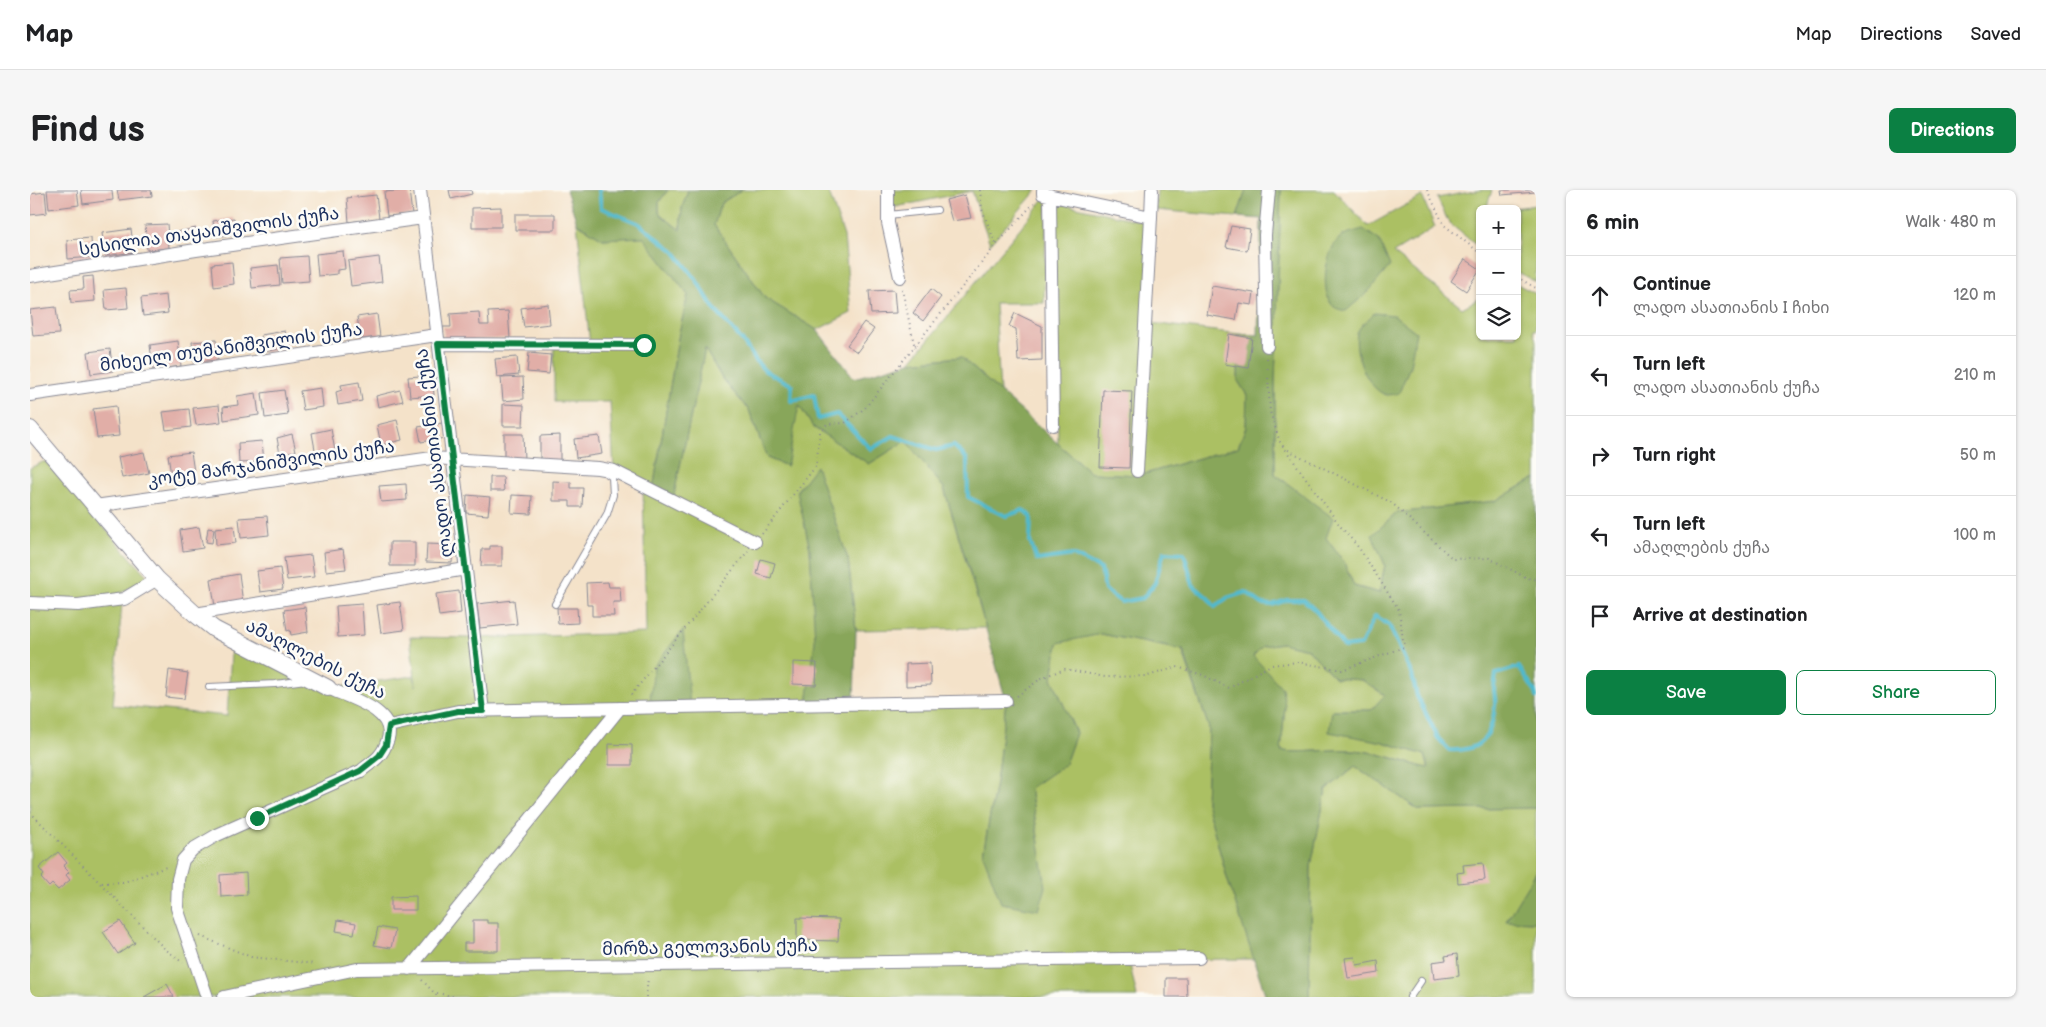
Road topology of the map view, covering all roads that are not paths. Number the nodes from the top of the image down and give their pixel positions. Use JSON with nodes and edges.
{"nodes":[{"id":1,"x":420,"y":190,"type":"edge"},
{"id":2,"x":888,"y":190,"type":"edge"},
{"id":3,"x":1152,"y":190,"type":"edge"},
{"id":4,"x":1268,"y":190,"type":"edge"},
{"id":5,"x":1045,"y":193,"type":"edge"},
{"id":6,"x":937,"y":210,"type":"dead end"},
{"id":7,"x":888,"y":215,"type":"junction"},
{"id":8,"x":1151,"y":217,"type":"junction"},
{"id":9,"x":423,"y":218,"type":"junction"},
{"id":10,"x":30,"y":276,"type":"edge"},
{"id":11,"x":900,"y":277,"type":"road end"},
{"id":12,"x":438,"y":339,"type":"junction"},
{"id":13,"x":644,"y":345,"type":"dead end"},
{"id":14,"x":1267,"y":346,"type":"road end"},
{"id":15,"x":30,"y":395,"type":"edge"},
{"id":16,"x":1052,"y":425,"type":"dead end"},
{"id":17,"x":30,"y":429,"type":"edge"},
{"id":18,"x":452,"y":460,"type":"junction"},
{"id":19,"x":598,"y":468,"type":"junction"},
{"id":20,"x":1137,"y":471,"type":"dead end"},
{"id":21,"x":95,"y":506,"type":"junction"},
{"id":22,"x":755,"y":542,"type":"road end"},
{"id":23,"x":466,"y":569,"type":"junction"},
{"id":24,"x":157,"y":579,"type":"junction"},
{"id":25,"x":30,"y":603,"type":"edge"},
{"id":26,"x":555,"y":604,"type":"dead end"},
{"id":27,"x":195,"y":614,"type":"junction"},
{"id":28,"x":310,"y":679,"type":"junction"},
{"id":29,"x":209,"y":687,"type":"dead end"},
{"id":30,"x":328,"y":688,"type":"joint"},
{"id":31,"x":1006,"y":701,"type":"road end"},
{"id":32,"x":620,"y":708,"type":"junction"},
{"id":33,"x":483,"y":711,"type":"junction"},
{"id":34,"x":389,"y":726,"type":"junction"},
{"id":35,"x":1199,"y":958,"type":"dead end"},
{"id":36,"x":409,"y":969,"type":"junction"},
{"id":37,"x":1421,"y":981,"type":"dead end"},
{"id":38,"x":207,"y":997,"type":"edge"},
{"id":39,"x":224,"y":997,"type":"edge"},
{"id":40,"x":1410,"y":997,"type":"edge"}],
"edges":[{"from":1,"to":9,"type":"street","name":"ლადო ასათიანის ქუჩა"},
{"from":2,"to":7,"type":"street"},
{"from":3,"to":8,"type":"street"},
{"from":4,"to":14,"type":"street"},
{"from":5,"to":8,"type":"street"},
{"from":5,"to":16,"type":"street"},
{"from":6,"to":7,"type":"lane"},
{"from":7,"to":11,"type":"street"},
{"from":8,"to":20,"type":"street"},
{"from":9,"to":10,"type":"street","name":"სესილია თაყაიშვილის ქუჩა"},
{"from":9,"to":12,"type":"street","name":"ლადო ასათიანის ქუჩა"},
{"from":12,"to":13,"type":"street","name":"მიხეილ თუმანიშვილის ქუჩა"},
{"from":12,"to":15,"type":"street","name":"მიხეილ თუმანიშვილის ქუჩა"},
{"from":12,"to":18,"type":"street","name":"ლადო ასათიანის ქუჩა"},
{"from":17,"to":21,"type":"street","name":"ამაღლების ქუჩა"},
{"from":18,"to":19,"type":"street","name":"კოტე მარჯანიშვილის ქუჩა"},
{"from":18,"to":21,"type":"street","name":"კოტე მარჯანიშვილის ქუჩა"},
{"from":18,"to":23,"type":"street","name":"ლადო ასათიანის ქუჩა"},
{"from":19,"to":22,"type":"street","name":"კოტე მარჯანიშვილის ქუჩა"},
{"from":19,"to":26,"type":"lane"},
{"from":21,"to":24,"type":"street","name":"ამაღლების ქუჩა"},
{"from":23,"to":27,"type":"street"},
{"from":23,"to":33,"type":"street","name":"ლადო ასათიანის ქუჩა"},
{"from":24,"to":25,"type":"street"},
{"from":24,"to":27,"type":"street","name":"ამაღლების ქუჩა"},
{"from":27,"to":28,"type":"street","name":"ამაღლების ქუჩა"},
{"from":28,"to":29,"type":"lane"},
{"from":28,"to":30,"type":"street","name":"ამაღლების ქუჩა"},
{"from":30,"to":34,"type":"street","name":"ამაღლების ქუჩა"},
{"from":31,"to":32,"type":"street"},
{"from":32,"to":33,"type":"street"},
{"from":32,"to":36,"type":"street"},
{"from":33,"to":34,"type":"street"},
{"from":34,"to":38,"type":"street","name":"ამაღლების ქუჩა"},
{"from":35,"to":36,"type":"street","name":"მირზა გელოვანის ქუჩა"},
{"from":36,"to":39,"type":"street","name":"მირზა გელოვანის ქუჩა"},
{"from":37,"to":40,"type":"lane"}]}
